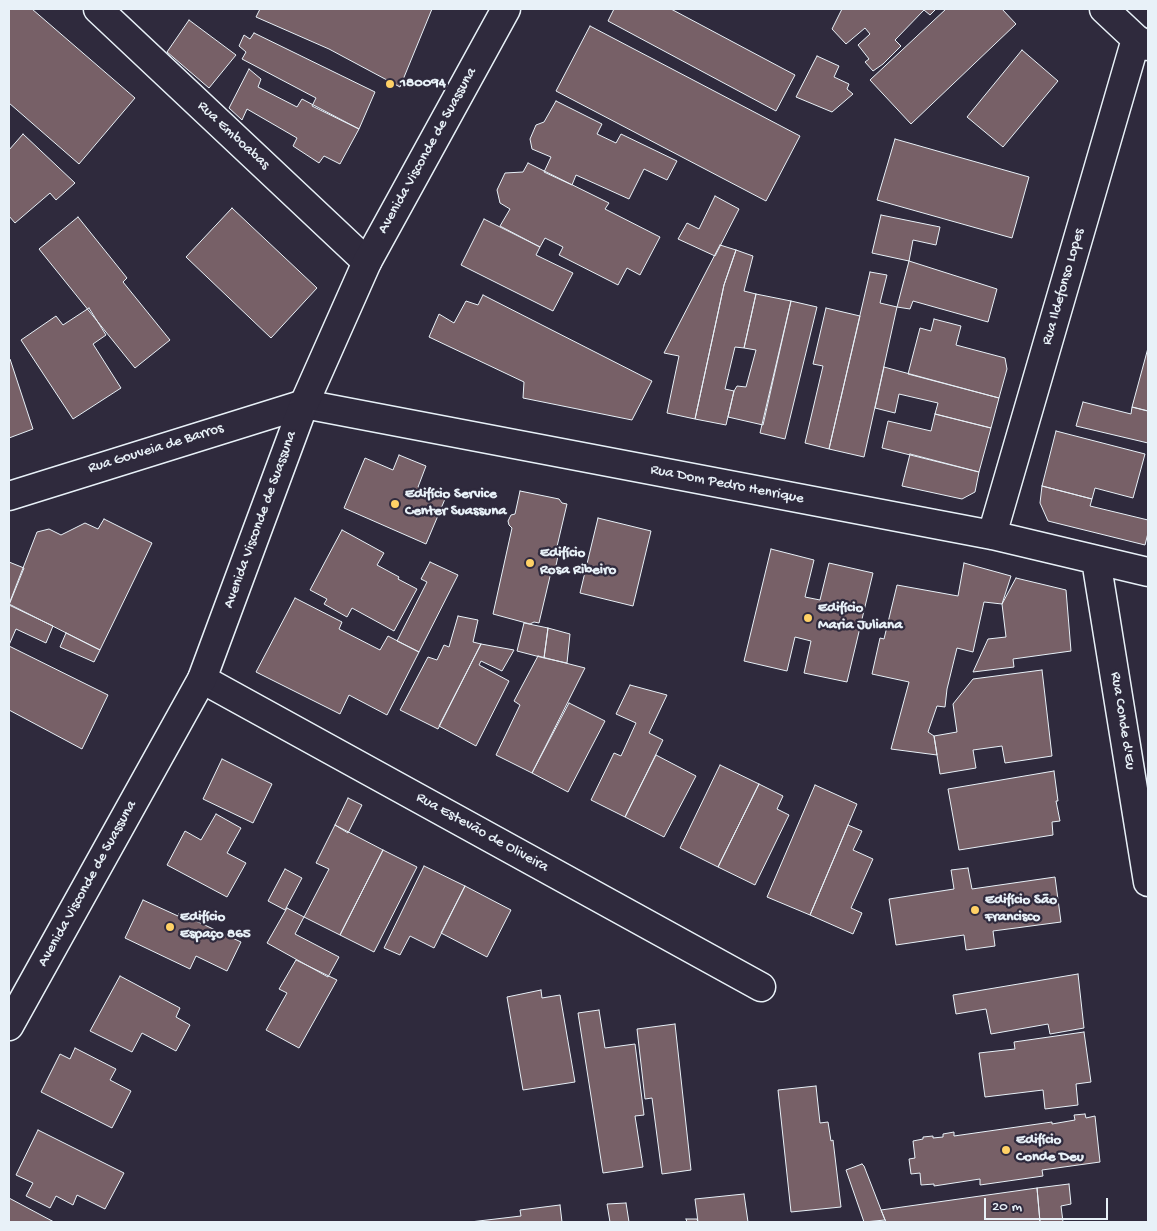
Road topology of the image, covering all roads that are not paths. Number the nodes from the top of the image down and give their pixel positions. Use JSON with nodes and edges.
{"nodes":[{"id":1,"x":98,"y":9,"type":"edge"},
{"id":2,"x":506,"y":9,"type":"edge"},
{"id":3,"x":1104,"y":9,"type":"edge"},
{"id":4,"x":1142,"y":42,"type":"edge"},
{"id":5,"x":367,"y":262,"type":"junction"},
{"id":6,"x":304,"y":404,"type":"junction"},
{"id":7,"x":9,"y":496,"type":"edge"},
{"id":8,"x":992,"y":535,"type":"junction"},
{"id":9,"x":1096,"y":560,"type":"junction"},
{"id":10,"x":1148,"y":572,"type":"edge"},
{"id":11,"x":202,"y":679,"type":"junction"},
{"id":12,"x":1148,"y":882,"type":"edge"},
{"id":13,"x":761,"y":987,"type":"dead end"},
{"id":14,"x":9,"y":1026,"type":"edge"}],
"edges":[{"from":1,"to":5,"type":"street","name":"Rua Emboabas"},
{"from":2,"to":5,"type":"street","name":"Avenida Visconde de Suassuna"},
{"from":3,"to":4,"type":"street"},
{"from":4,"to":8,"type":"street","name":"Rua Ildefonso Lopes"},
{"from":5,"to":6,"type":"street","name":"Avenida Visconde de Suassuna"},
{"from":6,"to":7,"type":"street","name":"Rua Gouveia de Barros"},
{"from":6,"to":8,"type":"street","name":"Rua Dom Pedro Henrique"},
{"from":6,"to":11,"type":"street","name":"Avenida Visconde de Suassuna"},
{"from":8,"to":9,"type":"street","name":"Rua Dom Pedro Henrique"},
{"from":9,"to":10,"type":"street","name":"Rua Dom Pedro Henrique"},
{"from":9,"to":12,"type":"street","name":"Rua Conde d'Eu"},
{"from":11,"to":13,"type":"street","name":"Rua Estevão de Oliveira"},
{"from":11,"to":14,"type":"street","name":"Avenida Visconde de Suassuna"}]}
